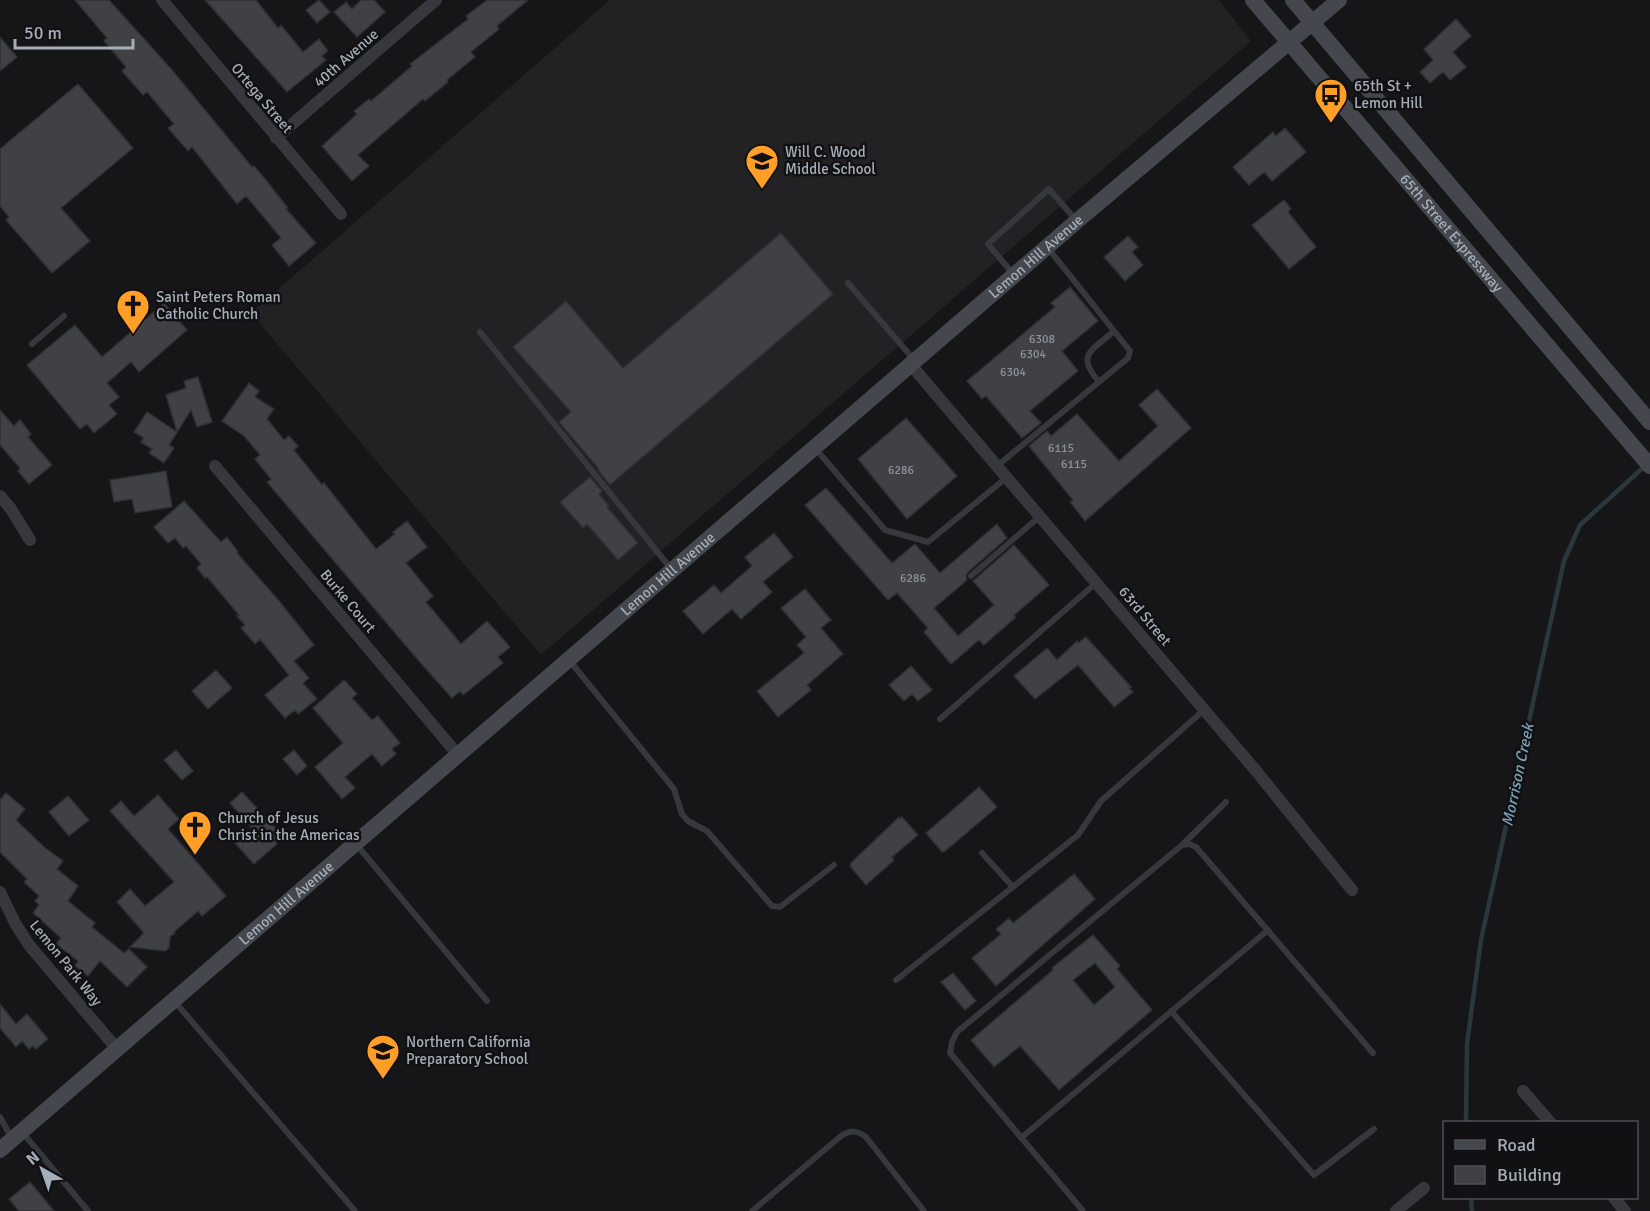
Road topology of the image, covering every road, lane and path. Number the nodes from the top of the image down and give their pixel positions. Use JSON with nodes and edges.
{"nodes":[{"id":1,"x":162,"y":0,"type":"edge"},
{"id":2,"x":1253,"y":0,"type":"edge"},
{"id":3,"x":1293,"y":0,"type":"edge"},
{"id":4,"x":1339,"y":0,"type":"edge"},
{"id":5,"x":432,"y":1,"type":"edge"},
{"id":6,"x":1312,"y":23,"type":"junction"},
{"id":7,"x":1288,"y":42,"type":"junction"},
{"id":8,"x":276,"y":138,"type":"junction"},
{"id":9,"x":340,"y":213,"type":"dead end"},
{"id":10,"x":1077,"y":221,"type":"junction"},
{"id":11,"x":1047,"y":247,"type":"junction"},
{"id":12,"x":1015,"y":275,"type":"junction"},
{"id":13,"x":848,"y":283,"type":"dead end"},
{"id":14,"x":64,"y":316,"type":"dead end"},
{"id":15,"x":1114,"y":332,"type":"junction"},
{"id":16,"x":480,"y":333,"type":"dead end"},
{"id":17,"x":32,"y":344,"type":"dead end"},
{"id":18,"x":913,"y":363,"type":"junction"},
{"id":19,"x":1099,"y":382,"type":"junction"},
{"id":20,"x":1649,"y":422,"type":"edge"},
{"id":21,"x":815,"y":448,"type":"junction"},
{"id":22,"x":215,"y":466,"type":"dead end"},
{"id":23,"x":997,"y":466,"type":"junction"},
{"id":24,"x":1650,"y":466,"type":"edge"},
{"id":25,"x":1007,"y":477,"type":"junction"},
{"id":26,"x":0,"y":496,"type":"edge"},
{"id":27,"x":1040,"y":516,"type":"junction"},
{"id":28,"x":30,"y":540,"type":"dead end"},
{"id":29,"x":672,"y":570,"type":"junction"},
{"id":30,"x":971,"y":576,"type":"dead end"},
{"id":31,"x":1096,"y":582,"type":"junction"},
{"id":32,"x":569,"y":660,"type":"junction"},
{"id":33,"x":1204,"y":710,"type":"junction"},
{"id":34,"x":940,"y":719,"type":"dead end"},
{"id":35,"x":458,"y":755,"type":"junction"},
{"id":36,"x":1226,"y":802,"type":"dead end"},
{"id":37,"x":355,"y":843,"type":"junction"},
{"id":38,"x":1182,"y":845,"type":"junction"},
{"id":39,"x":982,"y":853,"type":"dead end"},
{"id":40,"x":834,"y":865,"type":"dead end"},
{"id":41,"x":1013,"y":887,"type":"junction"},
{"id":42,"x":1352,"y":890,"type":"dead end"},
{"id":43,"x":1,"y":896,"type":"edge"},
{"id":44,"x":1268,"y":930,"type":"junction"},
{"id":45,"x":896,"y":980,"type":"dead end"},
{"id":46,"x":174,"y":1001,"type":"junction"},
{"id":47,"x":487,"y":1001,"type":"dead end"},
{"id":48,"x":1171,"y":1011,"type":"junction"},
{"id":49,"x":117,"y":1049,"type":"junction"},
{"id":50,"x":1373,"y":1053,"type":"dead end"},
{"id":51,"x":1523,"y":1091,"type":"dead end"},
{"id":52,"x":0,"y":1117,"type":"edge"},
{"id":53,"x":1549,"y":1121,"type":"edge"},
{"id":54,"x":1374,"y":1129,"type":"dead end"},
{"id":55,"x":1021,"y":1137,"type":"junction"},
{"id":56,"x":11,"y":1140,"type":"edge"},
{"id":57,"x":1424,"y":1188,"type":"dead end"},
{"id":58,"x":1616,"y":1199,"type":"edge"},
{"id":59,"x":88,"y":1211,"type":"edge"},
{"id":60,"x":355,"y":1211,"type":"edge"},
{"id":61,"x":752,"y":1211,"type":"edge"},
{"id":62,"x":924,"y":1211,"type":"edge"},
{"id":63,"x":1083,"y":1211,"type":"edge"},
{"id":64,"x":1396,"y":1211,"type":"edge"},
{"id":65,"x":1625,"y":1211,"type":"edge"}],
"edges":[{"from":1,"to":8,"type":"street","name":"Ortega Street"},
{"from":2,"to":7,"type":"street","name":"65th Street Expressway"},
{"from":3,"to":6,"type":"street","name":"65th Street Expressway"},
{"from":4,"to":6,"type":"street","name":"Lemon Hill Avenue"},
{"from":5,"to":8,"type":"street","name":"40th Avenue"},
{"from":6,"to":7,"type":"street","name":"Lemon Hill Avenue"},
{"from":6,"to":20,"type":"street","name":"65th Street Expressway"},
{"from":7,"to":10,"type":"street","name":"Lemon Hill Avenue"},
{"from":7,"to":24,"type":"street","name":"65th Street Expressway"},
{"from":8,"to":9,"type":"street","name":"Ortega Street"},
{"from":10,"to":11,"type":"street","name":"Lemon Hill Avenue"},
{"from":10,"to":12,"type":"lane"},
{"from":11,"to":12,"type":"street","name":"Lemon Hill Avenue"},
{"from":11,"to":15,"type":"lane"},
{"from":12,"to":18,"type":"street","name":"Lemon Hill Avenue"},
{"from":13,"to":18,"type":"lane"},
{"from":14,"to":17,"type":"lane"},
{"from":15,"to":19,"type":"lane"},
{"from":15,"to":19,"type":"lane"},
{"from":16,"to":29,"type":"lane"},
{"from":18,"to":21,"type":"street","name":"Lemon Hill Avenue"},
{"from":18,"to":23,"type":"street","name":"63rd Street"},
{"from":19,"to":23,"type":"lane"},
{"from":21,"to":25,"type":"lane"},
{"from":21,"to":29,"type":"street","name":"Lemon Hill Avenue"},
{"from":22,"to":35,"type":"street","name":"Burke Court"},
{"from":23,"to":25,"type":"street","name":"63rd Street"},
{"from":25,"to":27,"type":"street","name":"63rd Street"},
{"from":26,"to":28,"type":"street"},
{"from":27,"to":30,"type":"lane"},
{"from":27,"to":31,"type":"street","name":"63rd Street"},
{"from":29,"to":32,"type":"street","name":"Lemon Hill Avenue"},
{"from":31,"to":33,"type":"street","name":"63rd Street"},
{"from":31,"to":34,"type":"lane"},
{"from":32,"to":35,"type":"street","name":"Lemon Hill Avenue"},
{"from":32,"to":40,"type":"lane"},
{"from":33,"to":41,"type":"lane"},
{"from":33,"to":42,"type":"street","name":"63rd Street"},
{"from":35,"to":37,"type":"street","name":"Lemon Hill Avenue"},
{"from":36,"to":38,"type":"lane"},
{"from":37,"to":46,"type":"street","name":"Lemon Hill Avenue"},
{"from":37,"to":47,"type":"lane"},
{"from":38,"to":44,"type":"lane"},
{"from":38,"to":55,"type":"lane"},
{"from":39,"to":41,"type":"lane"},
{"from":41,"to":45,"type":"lane"},
{"from":43,"to":49,"type":"street","name":"Lemon Park Way"},
{"from":44,"to":48,"type":"lane"},
{"from":44,"to":50,"type":"lane"},
{"from":46,"to":49,"type":"street","name":"Lemon Hill Avenue"},
{"from":46,"to":60,"type":"lane"},
{"from":48,"to":54,"type":"lane"},
{"from":48,"to":55,"type":"lane"},
{"from":49,"to":56,"type":"street","name":"Lemon Hill Avenue"},
{"from":51,"to":53,"type":"street"},
{"from":52,"to":56,"type":"lane"},
{"from":55,"to":63,"type":"lane"},
{"from":56,"to":59,"type":"lane"},
{"from":57,"to":64,"type":"street"},
{"from":58,"to":65,"type":"street"},
{"from":61,"to":62,"type":"lane"}]}
